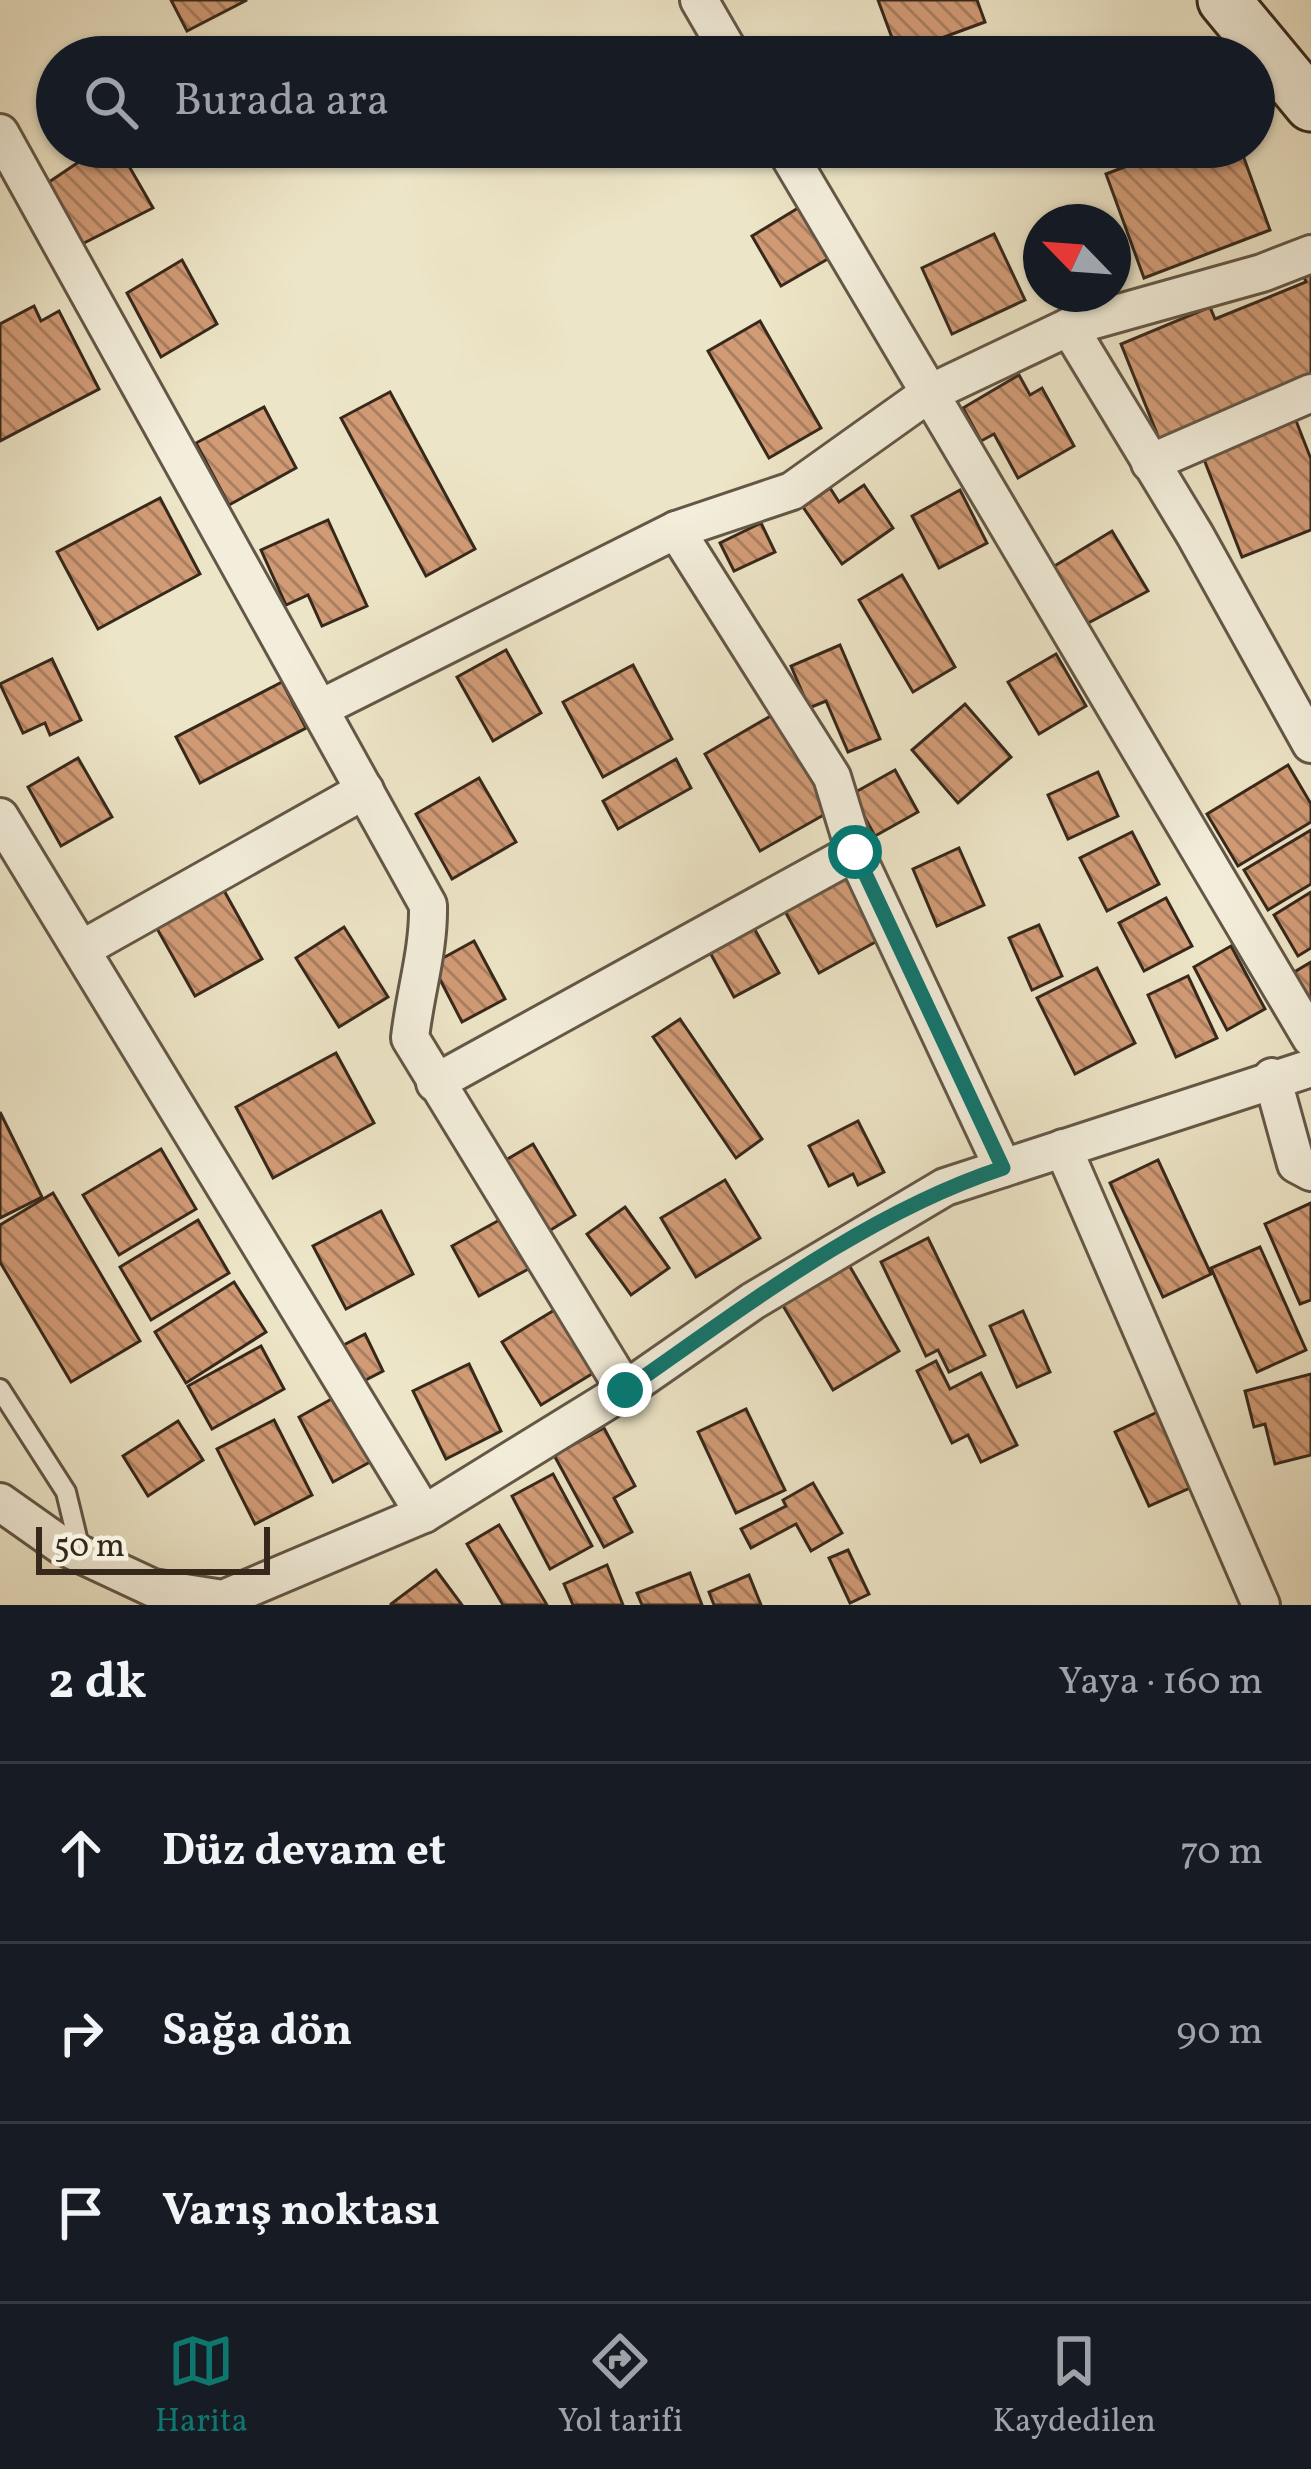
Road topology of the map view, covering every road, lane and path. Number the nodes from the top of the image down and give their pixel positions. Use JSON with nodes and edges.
{"nodes":[{"id":1,"x":699,"y":0,"type":"edge"},
{"id":2,"x":1224,"y":0,"type":"edge"},
{"id":3,"x":720,"y":36,"type":"edge"},
{"id":4,"x":1254,"y":36,"type":"edge"},
{"id":5,"x":1275,"y":62,"type":"edge"},
{"id":6,"x":1311,"y":105,"type":"edge"},
{"id":7,"x":0,"y":133,"type":"edge"},
{"id":8,"x":796,"y":168,"type":"edge"},
{"id":9,"x":1311,"y":254,"type":"edge"},
{"id":10,"x":1069,"y":327,"type":"junction"},
{"id":11,"x":1311,"y":393,"type":"edge"},
{"id":12,"x":928,"y":394,"type":"junction"},
{"id":13,"x":1150,"y":463,"type":"junction"},
{"id":14,"x":676,"y":530,"type":"junction"},
{"id":15,"x":1297,"y":686,"type":"edge"},
{"id":16,"x":321,"y":708,"type":"junction"},
{"id":17,"x":1311,"y":744,"type":"edge"},
{"id":18,"x":365,"y":790,"type":"junction"},
{"id":19,"x":0,"y":817,"type":"edge"},
{"id":20,"x":855,"y":852,"type":"junction"},
{"id":21,"x":82,"y":949,"type":"junction"},
{"id":22,"x":1311,"y":1038,"type":"edge"},
{"id":23,"x":1311,"y":1068,"type":"edge"},
{"id":24,"x":1272,"y":1077,"type":"junction"},
{"id":25,"x":435,"y":1083,"type":"junction"},
{"id":26,"x":1064,"y":1148,"type":"junction"},
{"id":27,"x":1003,"y":1168,"type":"junction"},
{"id":28,"x":1311,"y":1172,"type":"edge"},
{"id":29,"x":0,"y":1389,"type":"edge"},
{"id":30,"x":625,"y":1390,"type":"junction"},
{"id":31,"x":0,"y":1502,"type":"edge"},
{"id":32,"x":424,"y":1514,"type":"junction"},
{"id":33,"x":81,"y":1554,"type":"junction"},
{"id":34,"x":222,"y":1602,"type":"edge"},
{"id":35,"x":1262,"y":1605,"type":"edge"}],
"edges":[{"from":1,"to":3,"type":"street"},
{"from":2,"to":4,"type":"street"},
{"from":5,"to":6,"type":"street"},
{"from":7,"to":16,"type":"street"},
{"from":8,"to":12,"type":"street"},
{"from":9,"to":10,"type":"street"},
{"from":10,"to":12,"type":"street"},
{"from":10,"to":13,"type":"street"},
{"from":11,"to":13,"type":"street"},
{"from":12,"to":14,"type":"street"},
{"from":12,"to":22,"type":"street"},
{"from":13,"to":15,"type":"street"},
{"from":14,"to":16,"type":"street"},
{"from":14,"to":20,"type":"street"},
{"from":15,"to":17,"type":"street"},
{"from":16,"to":18,"type":"street"},
{"from":18,"to":21,"type":"street"},
{"from":18,"to":25,"type":"street"},
{"from":19,"to":21,"type":"street"},
{"from":20,"to":25,"type":"street"},
{"from":20,"to":27,"type":"street"},
{"from":21,"to":32,"type":"street"},
{"from":23,"to":24,"type":"street"},
{"from":24,"to":26,"type":"street"},
{"from":24,"to":28,"type":"street"},
{"from":25,"to":30,"type":"street"},
{"from":26,"to":27,"type":"street"},
{"from":26,"to":35,"type":"street"},
{"from":27,"to":30,"type":"street"},
{"from":29,"to":33,"type":"lane"},
{"from":30,"to":32,"type":"street"},
{"from":31,"to":33,"type":"street"},
{"from":32,"to":34,"type":"street"},
{"from":33,"to":34,"type":"street"}]}
